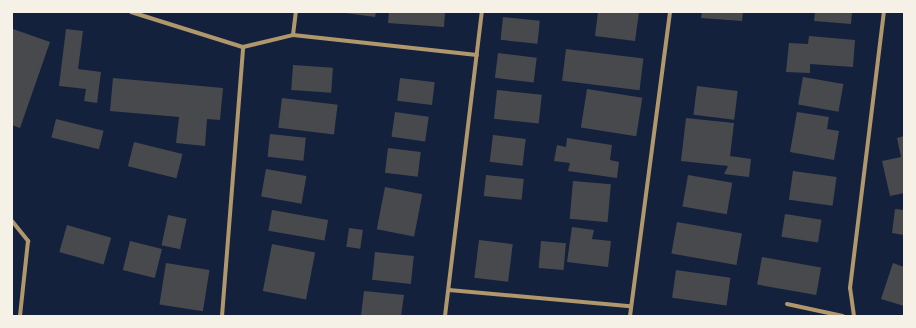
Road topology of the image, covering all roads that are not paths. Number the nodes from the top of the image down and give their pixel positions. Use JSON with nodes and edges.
{"nodes":[{"id":1,"x":131,"y":12,"type":"edge"},
{"id":2,"x":296,"y":12,"type":"edge"},
{"id":3,"x":482,"y":12,"type":"edge"},
{"id":4,"x":670,"y":12,"type":"edge"},
{"id":5,"x":884,"y":13,"type":"dead end"},
{"id":6,"x":293,"y":35,"type":"junction"},
{"id":7,"x":243,"y":47,"type":"junction"},
{"id":8,"x":477,"y":55,"type":"junction"},
{"id":9,"x":12,"y":221,"type":"edge"},
{"id":10,"x":449,"y":290,"type":"junction"},
{"id":11,"x":787,"y":304,"type":"dead end"},
{"id":12,"x":630,"y":306,"type":"junction"},
{"id":13,"x":20,"y":316,"type":"edge"},
{"id":14,"x":222,"y":316,"type":"edge"},
{"id":15,"x":446,"y":316,"type":"edge"},
{"id":16,"x":630,"y":316,"type":"edge"},
{"id":17,"x":843,"y":316,"type":"edge"},
{"id":18,"x":854,"y":316,"type":"edge"}],
"edges":[{"from":1,"to":7,"type":"street"},
{"from":2,"to":6,"type":"street"},
{"from":3,"to":8,"type":"street"},
{"from":4,"to":12,"type":"street"},
{"from":5,"to":18,"type":"street"},
{"from":6,"to":7,"type":"street"},
{"from":6,"to":8,"type":"street"},
{"from":7,"to":14,"type":"street"},
{"from":8,"to":10,"type":"street"},
{"from":9,"to":13,"type":"street"},
{"from":10,"to":12,"type":"street"},
{"from":10,"to":15,"type":"street"},
{"from":11,"to":17,"type":"street"},
{"from":12,"to":16,"type":"street"}]}
